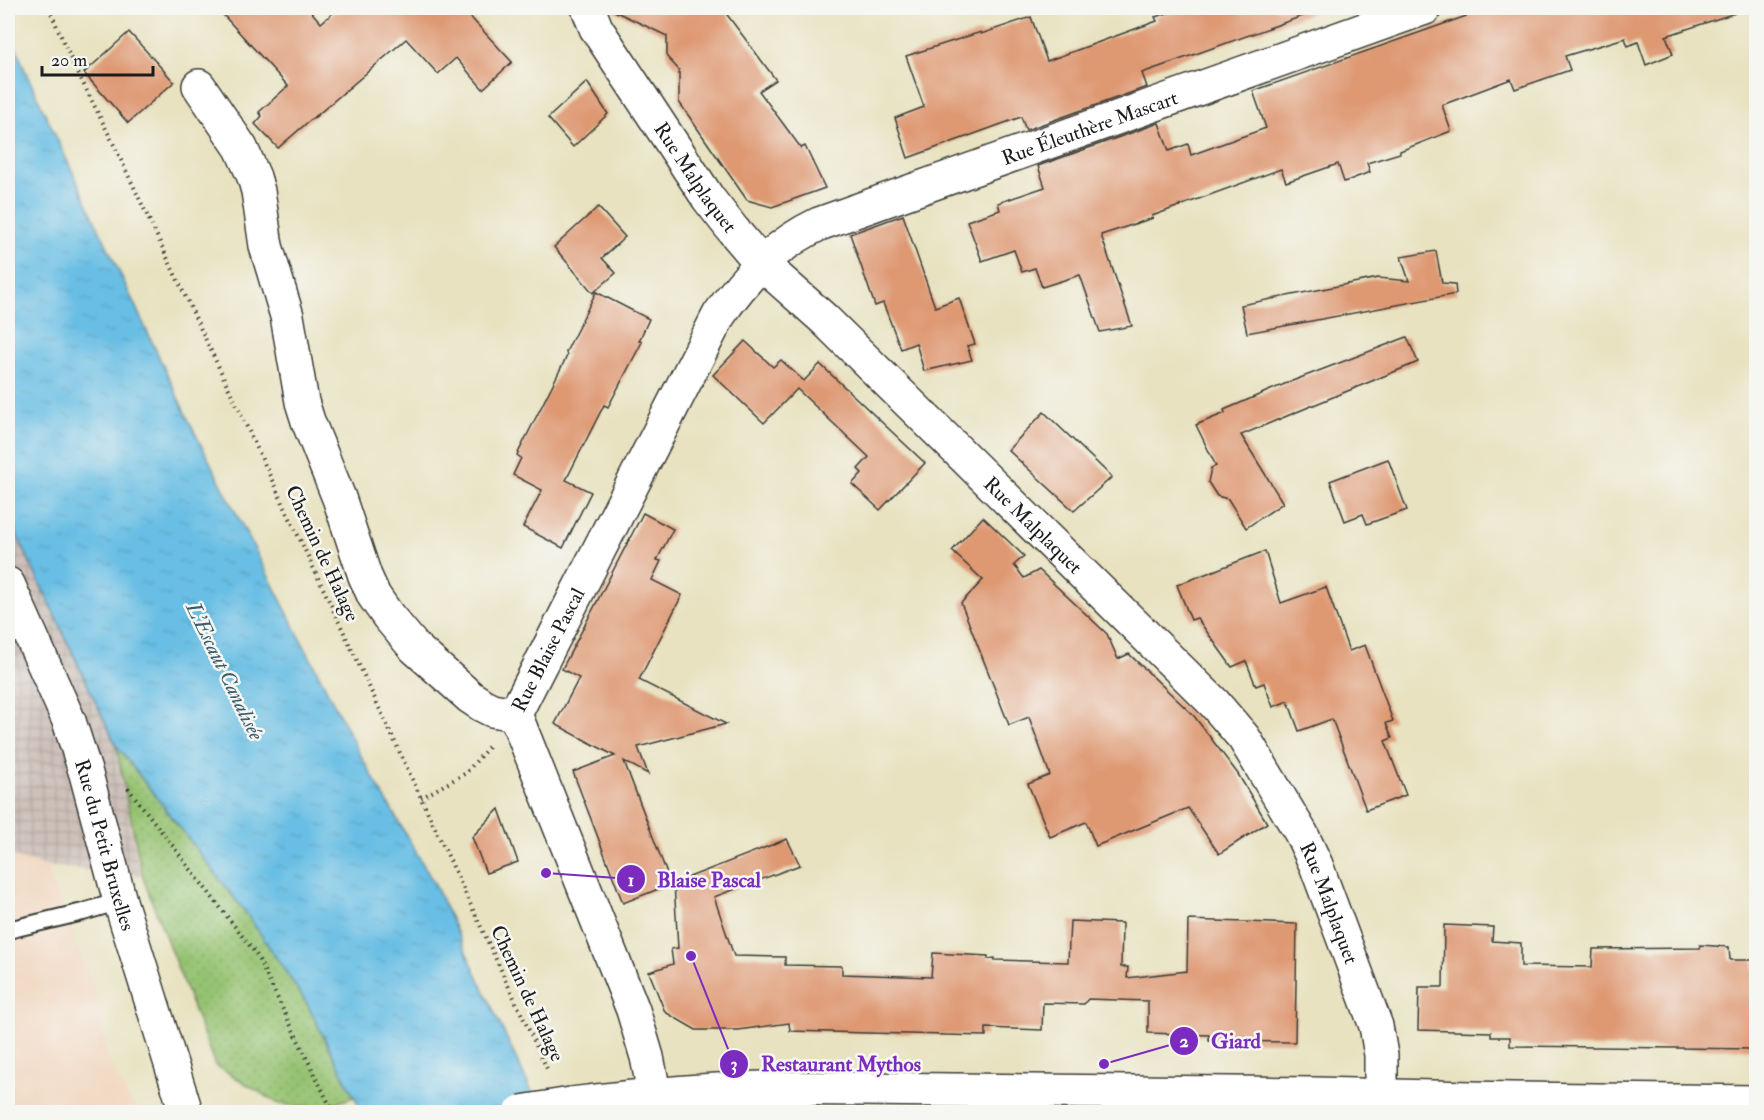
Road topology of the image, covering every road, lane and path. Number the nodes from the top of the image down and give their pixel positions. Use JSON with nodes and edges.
{"nodes":[{"id":1,"x":49,"y":8,"type":"edge"},
{"id":2,"x":588,"y":8,"type":"edge"},
{"id":3,"x":1425,"y":8,"type":"edge"},
{"id":4,"x":199,"y":86,"type":"dead end"},
{"id":5,"x":761,"y":263,"type":"junction"},
{"id":6,"x":8,"y":584,"type":"edge"},
{"id":7,"x":515,"y":714,"type":"junction"},
{"id":8,"x":466,"y":773,"type":"dead end"},
{"id":9,"x":124,"y":782,"type":"dead end"},
{"id":10,"x":421,"y":798,"type":"junction"},
{"id":11,"x":120,"y":902,"type":"junction"},
{"id":12,"x":8,"y":930,"type":"edge"},
{"id":13,"x":548,"y":1072,"type":"dead end"},
{"id":14,"x":1381,"y":1096,"type":"junction"},
{"id":15,"x":1756,"y":1102,"type":"edge"},
{"id":16,"x":657,"y":1103,"type":"edge"},
{"id":17,"x":1511,"y":1106,"type":"edge"},
{"id":18,"x":186,"y":1113,"type":"edge"},
{"id":19,"x":333,"y":1113,"type":"edge"},
{"id":20,"x":522,"y":1113,"type":"edge"}],
"edges":[{"from":1,"to":10,"type":"path","name":"Chemin de Halage"},
{"from":2,"to":5,"type":"street","name":"Rue Malplaquet"},
{"from":3,"to":5,"type":"street","name":"Rue Éleuthère Mascart"},
{"from":4,"to":7,"type":"street"},
{"from":5,"to":7,"type":"street","name":"Rue Blaise Pascal"},
{"from":5,"to":14,"type":"street","name":"Rue Malplaquet"},
{"from":6,"to":11,"type":"street","name":"Rue du Petit Bruxelles"},
{"from":7,"to":16,"type":"street","name":"Rue Blaise Pascal"},
{"from":8,"to":10,"type":"path"},
{"from":9,"to":19,"type":"path"},
{"from":10,"to":13,"type":"path","name":"Chemin de Halage"},
{"from":11,"to":12,"type":"lane"},
{"from":11,"to":18,"type":"street","name":"Rue du Petit Bruxelles"},
{"from":14,"to":16,"type":"street"},
{"from":14,"to":17,"type":"street"},
{"from":15,"to":17,"type":"street"},
{"from":16,"to":20,"type":"street","bridge":true}]}
